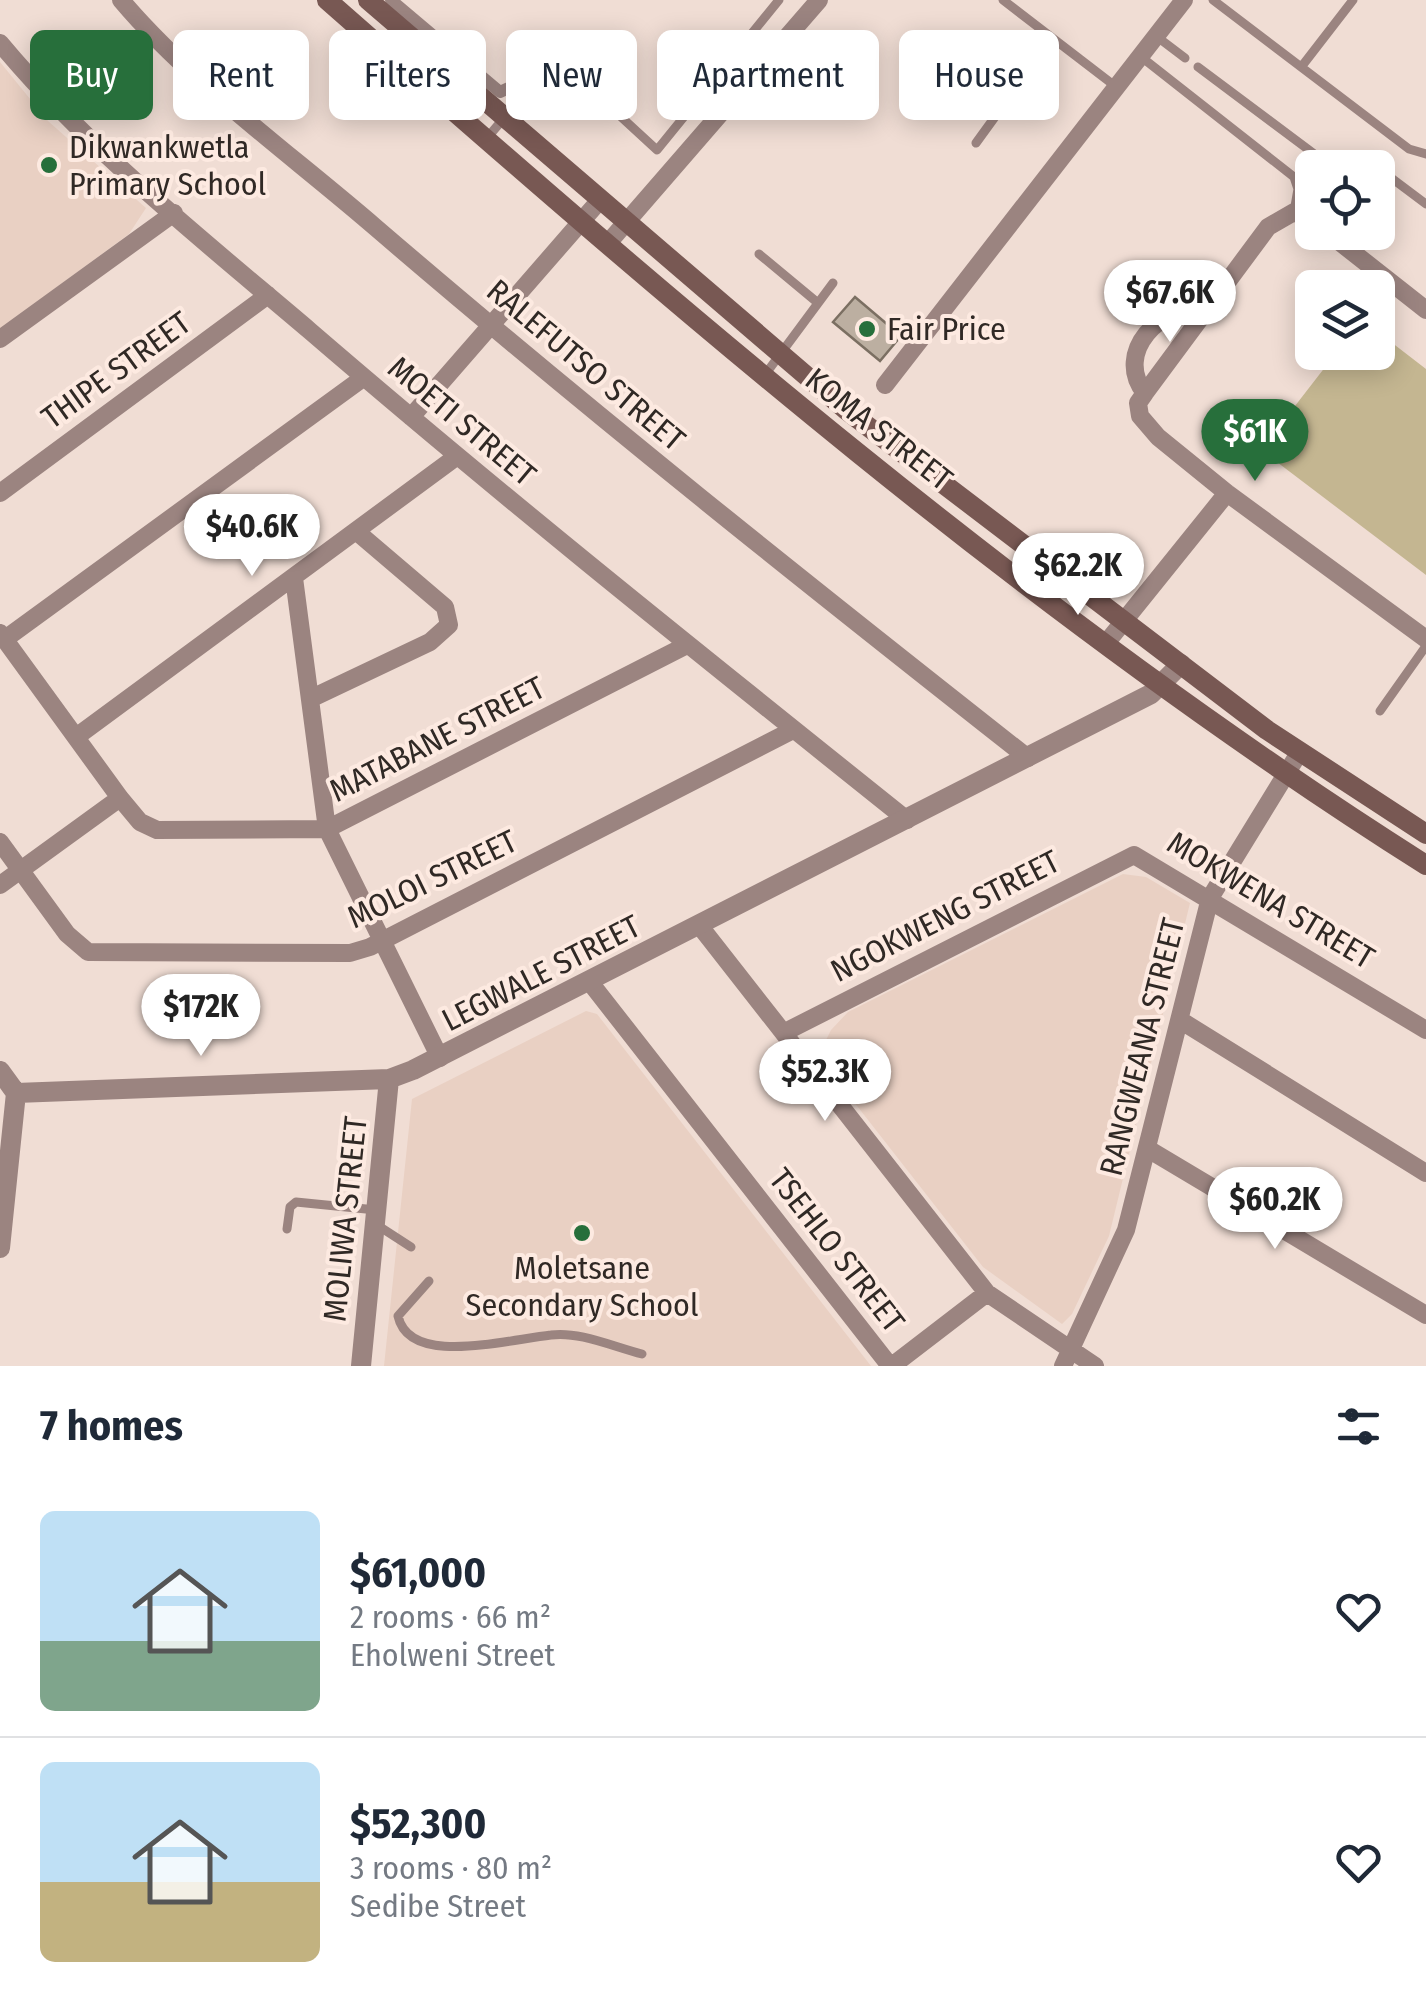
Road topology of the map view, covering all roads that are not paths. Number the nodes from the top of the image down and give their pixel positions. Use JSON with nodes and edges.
{"nodes":[{"id":1,"x":120,"y":0,"type":"edge"},
{"id":2,"x":327,"y":0,"type":"edge"},
{"id":3,"x":368,"y":0,"type":"edge"},
{"id":4,"x":392,"y":0,"type":"edge"},
{"id":5,"x":819,"y":0,"type":"edge"},
{"id":6,"x":1003,"y":0,"type":"edge"},
{"id":7,"x":1184,"y":0,"type":"edge"},
{"id":8,"x":1213,"y":0,"type":"edge"},
{"id":9,"x":1353,"y":0,"type":"edge"},
{"id":10,"x":781,"y":1,"type":"edge"},
{"id":11,"x":1156,"y":36,"type":"junction"},
{"id":12,"x":0,"y":43,"type":"edge"},
{"id":13,"x":1140,"y":56,"type":"junction"},
{"id":14,"x":1185,"y":58,"type":"dead end"},
{"id":15,"x":1302,"y":66,"type":"junction"},
{"id":16,"x":1198,"y":67,"type":"dead end"},
{"id":17,"x":1115,"y":86,"type":"junction"},
{"id":18,"x":506,"y":89,"type":"edge"},
{"id":19,"x":506,"y":115,"type":"edge"},
{"id":20,"x":503,"y":118,"type":"junction"},
{"id":21,"x":625,"y":120,"type":"edge"},
{"id":22,"x":993,"y":120,"type":"edge"},
{"id":23,"x":487,"y":138,"type":"junction"},
{"id":24,"x":976,"y":143,"type":"dead end"},
{"id":25,"x":1309,"y":150,"type":"edge"},
{"id":26,"x":1426,"y":154,"type":"edge"},
{"id":27,"x":1395,"y":181,"type":"edge"},
{"id":28,"x":600,"y":200,"type":"junction"},
{"id":29,"x":1426,"y":204,"type":"edge"},
{"id":30,"x":1294,"y":212,"type":"joint"},
{"id":31,"x":174,"y":213,"type":"junction"},
{"id":32,"x":581,"y":218,"type":"junction"},
{"id":33,"x":626,"y":222,"type":"junction"},
{"id":34,"x":608,"y":242,"type":"junction"},
{"id":35,"x":1350,"y":250,"type":"edge"},
{"id":36,"x":759,"y":254,"type":"dead end"},
{"id":37,"x":833,"y":283,"type":"dead end"},
{"id":38,"x":268,"y":296,"type":"junction"},
{"id":39,"x":818,"y":304,"type":"junction"},
{"id":40,"x":1207,"y":310,"type":"junction"},
{"id":41,"x":1426,"y":310,"type":"edge"},
{"id":42,"x":490,"y":326,"type":"junction"},
{"id":43,"x":0,"y":339,"type":"edge"},
{"id":44,"x":780,"y":354,"type":"junction"},
{"id":45,"x":764,"y":376,"type":"junction"},
{"id":46,"x":364,"y":378,"type":"junction"},
{"id":47,"x":885,"y":385,"type":"dead end"},
{"id":48,"x":1145,"y":393,"type":"junction"},
{"id":49,"x":410,"y":417,"type":"junction"},
{"id":50,"x":456,"y":457,"type":"junction"},
{"id":51,"x":0,"y":493,"type":"edge"},
{"id":52,"x":1227,"y":493,"type":"junction"},
{"id":53,"x":358,"y":532,"type":"junction"},
{"id":54,"x":294,"y":578,"type":"junction"},
{"id":55,"x":1124,"y":621,"type":"junction"},
{"id":56,"x":2,"y":636,"type":"edge"},
{"id":57,"x":1426,"y":638,"type":"edge"},
{"id":58,"x":1107,"y":642,"type":"junction"},
{"id":59,"x":685,"y":646,"type":"junction"},
{"id":60,"x":1426,"y":646,"type":"edge"},
{"id":61,"x":1180,"y":664,"type":"junction"},
{"id":62,"x":1164,"y":686,"type":"junction"},
{"id":63,"x":312,"y":698,"type":"junction"},
{"id":64,"x":1380,"y":711,"type":"dead end"},
{"id":65,"x":793,"y":730,"type":"junction"},
{"id":66,"x":76,"y":737,"type":"junction"},
{"id":67,"x":1300,"y":753,"type":"junction"},
{"id":68,"x":1028,"y":758,"type":"junction"},
{"id":69,"x":1285,"y":776,"type":"junction"},
{"id":70,"x":120,"y":798,"type":"junction"},
{"id":71,"x":907,"y":820,"type":"junction"},
{"id":72,"x":327,"y":829,"type":"junction"},
{"id":73,"x":1426,"y":834,"type":"edge"},
{"id":74,"x":0,"y":842,"type":"edge"},
{"id":75,"x":1134,"y":855,"type":"joint"},
{"id":76,"x":1426,"y":865,"type":"edge"},
{"id":77,"x":20,"y":870,"type":"junction"},
{"id":78,"x":0,"y":886,"type":"edge"},
{"id":79,"x":1210,"y":898,"type":"junction"},
{"id":80,"x":700,"y":926,"type":"junction"},
{"id":81,"x":381,"y":940,"type":"junction"},
{"id":82,"x":590,"y":981,"type":"junction"},
{"id":83,"x":1180,"y":1020,"type":"junction"},
{"id":84,"x":1426,"y":1030,"type":"edge"},
{"id":85,"x":785,"y":1032,"type":"junction"},
{"id":86,"x":440,"y":1058,"type":"junction"},
{"id":87,"x":0,"y":1070,"type":"edge"},
{"id":88,"x":389,"y":1079,"type":"junction"},
{"id":89,"x":16,"y":1092,"type":"junction"},
{"id":90,"x":1148,"y":1149,"type":"junction"},
{"id":91,"x":1426,"y":1173,"type":"edge"},
{"id":92,"x":375,"y":1217,"type":"junction"},
{"id":93,"x":287,"y":1229,"type":"dead end"},
{"id":94,"x":411,"y":1247,"type":"dead end"},
{"id":95,"x":0,"y":1248,"type":"edge"},
{"id":96,"x":429,"y":1281,"type":"dead end"},
{"id":97,"x":988,"y":1293,"type":"junction"},
{"id":98,"x":1426,"y":1315,"type":"edge"},
{"id":99,"x":409,"y":1348,"type":"dead end"},
{"id":100,"x":642,"y":1354,"type":"dead end"},
{"id":101,"x":477,"y":1360,"type":"dead end"},
{"id":102,"x":1066,"y":1360,"type":"edge"},
{"id":103,"x":361,"y":1366,"type":"edge"},
{"id":104,"x":891,"y":1366,"type":"edge"},
{"id":105,"x":1095,"y":1366,"type":"edge"}],
"edges":[{"from":1,"to":42,"type":"street","name":"RALEFUTSO STREET"},
{"from":2,"to":23,"type":"main road","name":"KOMA STREET"},
{"from":3,"to":20,"type":"main road","name":"KOMA STREET"},
{"from":4,"to":18,"type":"street"},
{"from":5,"to":33,"type":"street"},
{"from":6,"to":17,"type":"lane"},
{"from":7,"to":11,"type":"street"},
{"from":8,"to":15,"type":"lane"},
{"from":9,"to":15,"type":"lane"},
{"from":10,"to":21,"type":"lane"},
{"from":11,"to":13,"type":"street"},
{"from":11,"to":14,"type":"lane"},
{"from":12,"to":31,"type":"street","name":"MOETI STREET"},
{"from":13,"to":17,"type":"street"},
{"from":13,"to":30,"type":"lane"},
{"from":15,"to":26,"type":"lane"},
{"from":16,"to":25,"type":"lane"},
{"from":17,"to":47,"type":"street"},
{"from":19,"to":20,"type":"lane"},
{"from":20,"to":23,"type":"lane"},
{"from":20,"to":28,"type":"main road","name":"KOMA STREET"},
{"from":22,"to":24,"type":"lane"},
{"from":23,"to":32,"type":"main road","name":"KOMA STREET"},
{"from":27,"to":29,"type":"lane"},
{"from":28,"to":32,"type":"street"},
{"from":28,"to":33,"type":"main road","name":"KOMA STREET"},
{"from":30,"to":40,"type":"street"},
{"from":31,"to":38,"type":"street","name":"MOETI STREET"},
{"from":31,"to":43,"type":"street"},
{"from":32,"to":34,"type":"main road","name":"KOMA STREET"},
{"from":32,"to":42,"type":"street"},
{"from":33,"to":34,"type":"street"},
{"from":33,"to":44,"type":"main road","name":"KOMA STREET"},
{"from":34,"to":45,"type":"main road","name":"KOMA STREET"},
{"from":35,"to":41,"type":"street"},
{"from":36,"to":39,"type":"lane"},
{"from":37,"to":39,"type":"lane"},
{"from":38,"to":46,"type":"street","name":"MOETI STREET"},
{"from":38,"to":51,"type":"street","name":"THIPE STREET"},
{"from":39,"to":44,"type":"lane"},
{"from":40,"to":48,"type":"street"},
{"from":40,"to":48,"type":"street"},
{"from":42,"to":49,"type":"street"},
{"from":42,"to":68,"type":"street","name":"RALEFUTSO STREET"},
{"from":44,"to":45,"type":"lane"},
{"from":44,"to":55,"type":"main road","name":"KOMA STREET"},
{"from":45,"to":58,"type":"main road","name":"KOMA STREET"},
{"from":46,"to":49,"type":"street","name":"MOETI STREET"},
{"from":46,"to":56,"type":"street"},
{"from":48,"to":52,"type":"street"},
{"from":49,"to":50,"type":"street","name":"MOETI STREET"},
{"from":50,"to":53,"type":"street"},
{"from":50,"to":59,"type":"street","name":"MOETI STREET"},
{"from":52,"to":55,"type":"street"},
{"from":52,"to":57,"type":"street"},
{"from":53,"to":54,"type":"street"},
{"from":53,"to":63,"type":"street"},
{"from":54,"to":63,"type":"street"},
{"from":54,"to":66,"type":"street"},
{"from":55,"to":58,"type":"street"},
{"from":55,"to":61,"type":"main road","name":"KOMA STREET"},
{"from":56,"to":66,"type":"street","name":"MATABANE STREET"},
{"from":58,"to":62,"type":"main road","name":"KOMA STREET"},
{"from":59,"to":65,"type":"street","name":"MOETI STREET"},
{"from":59,"to":72,"type":"street","name":"MATABANE STREET"},
{"from":60,"to":64,"type":"lane"},
{"from":61,"to":62,"type":"street","name":"LEGWALE STREET"},
{"from":61,"to":67,"type":"main road","name":"KOMA STREET"},
{"from":62,"to":68,"type":"street","name":"LEGWALE STREET"},
{"from":62,"to":69,"type":"main road","name":"KOMA STREET"},
{"from":63,"to":72,"type":"street"},
{"from":65,"to":71,"type":"street","name":"MOETI STREET"},
{"from":65,"to":81,"type":"street","name":"MOLOI STREET"},
{"from":66,"to":70,"type":"street","name":"MATABANE STREET"},
{"from":67,"to":69,"type":"street","name":"RANGWEANA STREET"},
{"from":67,"to":73,"type":"main road","name":"KOMA STREET"},
{"from":68,"to":71,"type":"street","name":"LEGWALE STREET"},
{"from":69,"to":76,"type":"main road","name":"KOMA STREET"},
{"from":69,"to":79,"type":"street","name":"RANGWEANA STREET"},
{"from":70,"to":72,"type":"street","name":"MATABANE STREET"},
{"from":70,"to":77,"type":"street"},
{"from":71,"to":80,"type":"street","name":"LEGWALE STREET"},
{"from":72,"to":81,"type":"street"},
{"from":74,"to":77,"type":"street","name":"MOLOI STREET"},
{"from":75,"to":79,"type":"street","name":"MOKWENA STREET"},
{"from":75,"to":85,"type":"street","name":"NGOKWENG STREET"},
{"from":77,"to":78,"type":"street"},
{"from":77,"to":81,"type":"street","name":"MOLOI STREET"},
{"from":79,"to":83,"type":"street","name":"RANGWEANA STREET"},
{"from":79,"to":84,"type":"street","name":"MOKWENA STREET"},
{"from":80,"to":82,"type":"street","name":"LEGWALE STREET"},
{"from":80,"to":85,"type":"street"},
{"from":81,"to":86,"type":"street"},
{"from":82,"to":86,"type":"street","name":"LEGWALE STREET"},
{"from":82,"to":104,"type":"street","name":"TSEHLO STREET"},
{"from":83,"to":90,"type":"street","name":"RANGWEANA STREET"},
{"from":83,"to":91,"type":"street"},
{"from":85,"to":97,"type":"street"},
{"from":86,"to":88,"type":"street","name":"LEGWALE STREET"},
{"from":87,"to":89,"type":"street"},
{"from":88,"to":89,"type":"street","name":"LEGWALE STREET"},
{"from":88,"to":92,"type":"street","name":"MOLIWA STREET"},
{"from":89,"to":95,"type":"street"},
{"from":90,"to":98,"type":"street"},
{"from":90,"to":102,"type":"street","name":"RANGWEANA STREET"},
{"from":92,"to":93,"type":"lane"},
{"from":92,"to":94,"type":"lane"},
{"from":92,"to":103,"type":"street","name":"MOLIWA STREET"},
{"from":96,"to":99,"type":"lane"},
{"from":97,"to":102,"type":"street"},
{"from":97,"to":104,"type":"street"},
{"from":100,"to":101,"type":"lane"},
{"from":102,"to":105,"type":"street"}]}
